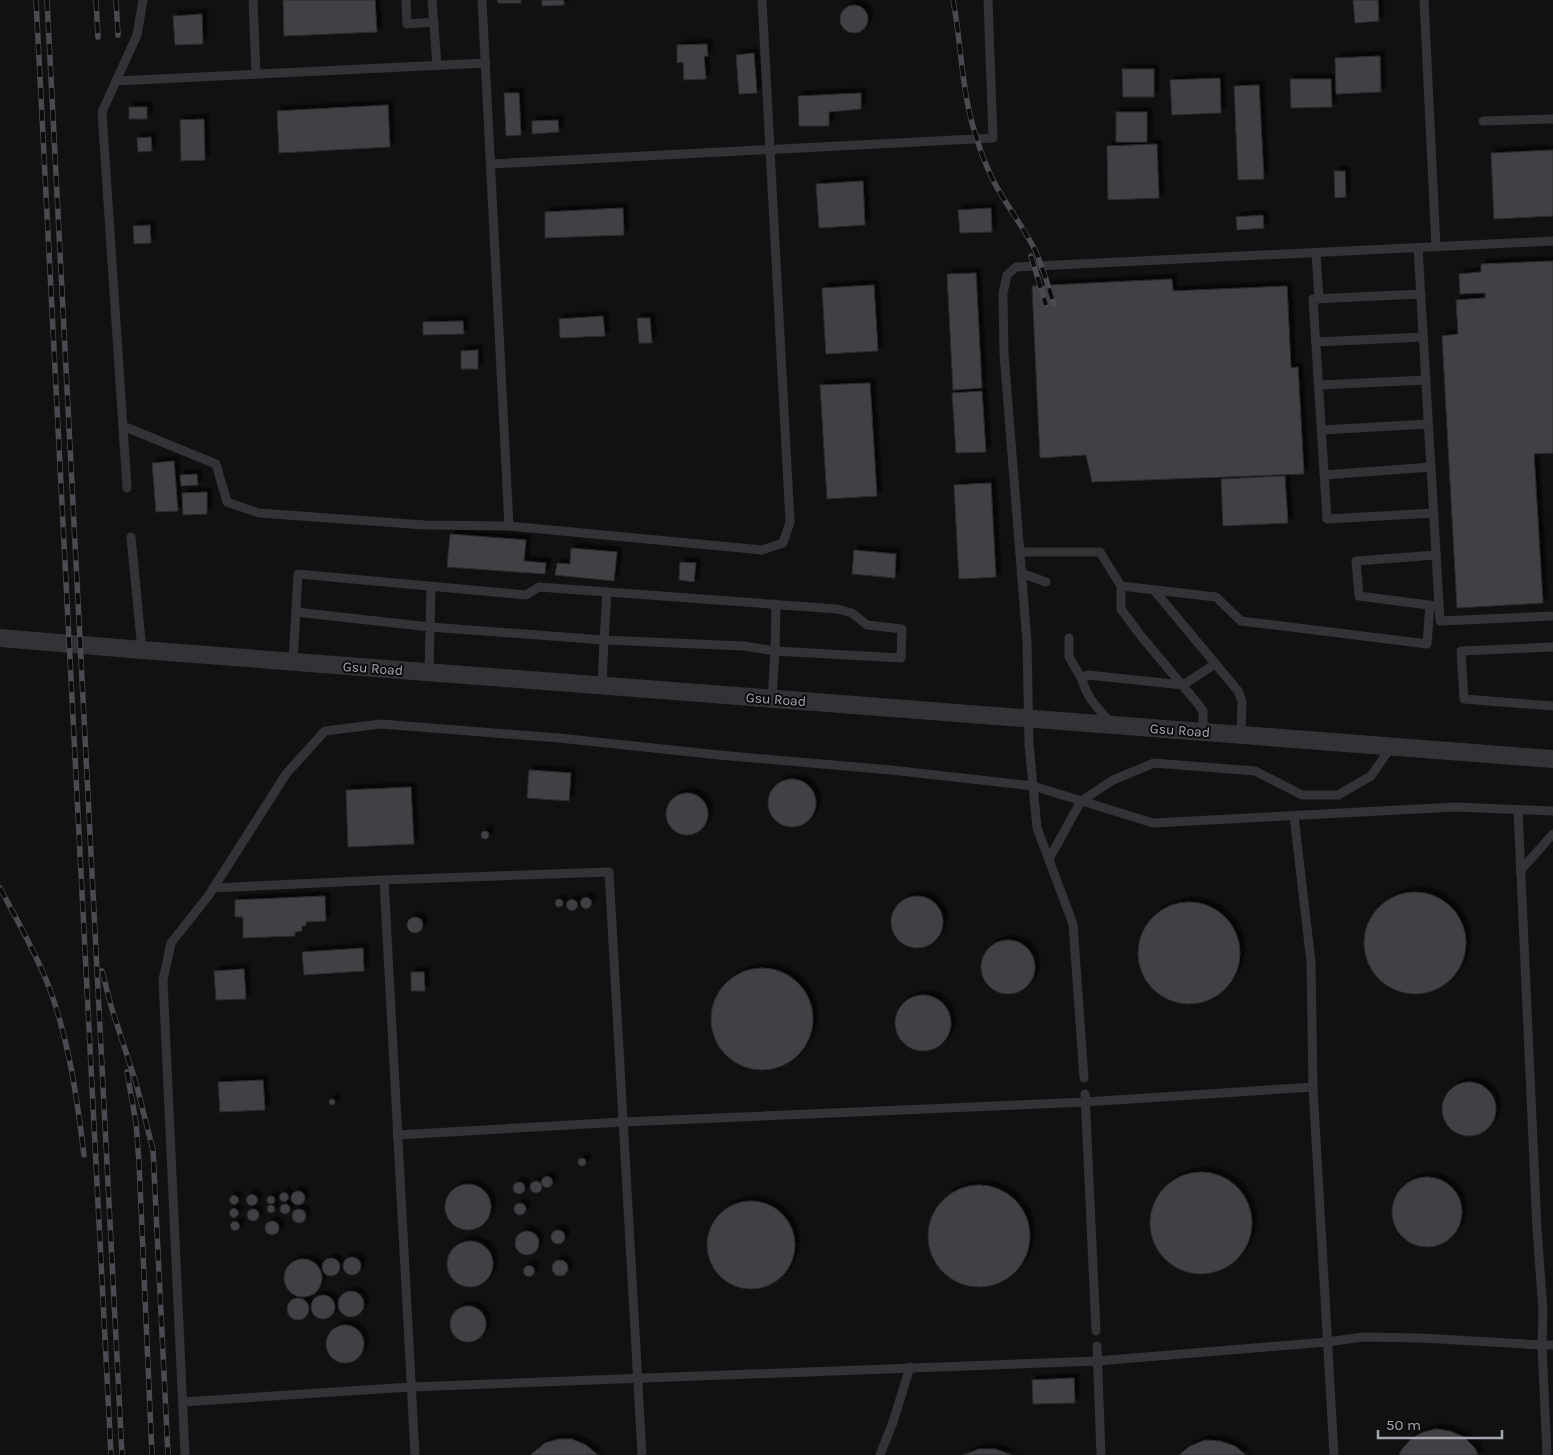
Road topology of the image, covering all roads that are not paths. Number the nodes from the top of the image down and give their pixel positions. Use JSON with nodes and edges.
{"nodes":[{"id":1,"x":143,"y":0,"type":"edge"},
{"id":2,"x":252,"y":0,"type":"edge"},
{"id":3,"x":406,"y":0,"type":"edge"},
{"id":4,"x":432,"y":0,"type":"edge"},
{"id":5,"x":482,"y":0,"type":"edge"},
{"id":6,"x":762,"y":0,"type":"edge"},
{"id":7,"x":988,"y":0,"type":"edge"},
{"id":8,"x":1424,"y":0,"type":"edge"},
{"id":9,"x":434,"y":22,"type":"junction"},
{"id":10,"x":486,"y":63,"type":"junction"},
{"id":11,"x":437,"y":66,"type":"junction"},
{"id":12,"x":256,"y":74,"type":"junction"},
{"id":13,"x":116,"y":81,"type":"junction"},
{"id":14,"x":1553,"y":119,"type":"edge"},
{"id":15,"x":1483,"y":122,"type":"dead end"},
{"id":16,"x":769,"y":150,"type":"junction"},
{"id":17,"x":491,"y":164,"type":"junction"},
{"id":18,"x":1553,"y":241,"type":"edge"},
{"id":19,"x":1436,"y":247,"type":"junction"},
{"id":20,"x":1418,"y":248,"type":"junction"},
{"id":21,"x":1316,"y":253,"type":"junction"},
{"id":22,"x":1421,"y":294,"type":"junction"},
{"id":23,"x":1319,"y":299,"type":"junction"},
{"id":24,"x":1424,"y":337,"type":"junction"},
{"id":25,"x":1316,"y":342,"type":"junction"},
{"id":26,"x":1426,"y":380,"type":"junction"},
{"id":27,"x":1319,"y":386,"type":"junction"},
{"id":28,"x":1428,"y":424,"type":"junction"},
{"id":29,"x":122,"y":426,"type":"junction"},
{"id":30,"x":1322,"y":430,"type":"junction"},
{"id":31,"x":1431,"y":467,"type":"junction"},
{"id":32,"x":1324,"y":475,"type":"junction"},
{"id":33,"x":127,"y":488,"type":"dead end"},
{"id":34,"x":1434,"y":513,"type":"junction"},
{"id":35,"x":509,"y":526,"type":"junction"},
{"id":36,"x":131,"y":537,"type":"dead end"},
{"id":37,"x":1020,"y":552,"type":"junction"},
{"id":38,"x":1436,"y":555,"type":"junction"},
{"id":39,"x":1022,"y":573,"type":"junction"},
{"id":40,"x":1046,"y":582,"type":"dead end"},
{"id":41,"x":1121,"y":586,"type":"junction"},
{"id":42,"x":431,"y":587,"type":"junction"},
{"id":43,"x":1154,"y":590,"type":"junction"},
{"id":44,"x":607,"y":592,"type":"junction"},
{"id":45,"x":776,"y":604,"type":"junction"},
{"id":46,"x":1435,"y":606,"type":"junction"},
{"id":47,"x":296,"y":612,"type":"junction"},
{"id":48,"x":1553,"y":616,"type":"edge"},
{"id":49,"x":430,"y":627,"type":"junction"},
{"id":50,"x":0,"y":638,"type":"edge"},
{"id":51,"x":1069,"y":638,"type":"dead end"},
{"id":52,"x":604,"y":640,"type":"junction"},
{"id":53,"x":1553,"y":647,"type":"edge"},
{"id":54,"x":142,"y":650,"type":"junction"},
{"id":55,"x":775,"y":651,"type":"junction"},
{"id":56,"x":293,"y":662,"type":"junction"},
{"id":57,"x":1215,"y":664,"type":"junction"},
{"id":58,"x":429,"y":672,"type":"junction"},
{"id":59,"x":1082,"y":679,"type":"junction"},
{"id":60,"x":1183,"y":685,"type":"junction"},
{"id":61,"x":602,"y":686,"type":"junction"},
{"id":62,"x":772,"y":699,"type":"junction"},
{"id":63,"x":1553,"y":706,"type":"edge"},
{"id":64,"x":1028,"y":718,"type":"junction"},
{"id":65,"x":1112,"y":725,"type":"junction"},
{"id":66,"x":1203,"y":732,"type":"junction"},
{"id":67,"x":1241,"y":735,"type":"junction"},
{"id":68,"x":1391,"y":746,"type":"junction"},
{"id":69,"x":1553,"y":759,"type":"edge"},
{"id":70,"x":1033,"y":786,"type":"junction"},
{"id":71,"x":1081,"y":801,"type":"junction"},
{"id":72,"x":1518,"y":810,"type":"junction"},
{"id":73,"x":1553,"y":811,"type":"edge"},
{"id":74,"x":1294,"y":816,"type":"junction"},
{"id":75,"x":1553,"y":834,"type":"edge"},
{"id":76,"x":1048,"y":859,"type":"junction"},
{"id":77,"x":1520,"y":870,"type":"junction"},
{"id":78,"x":384,"y":880,"type":"junction"},
{"id":79,"x":213,"y":888,"type":"junction"},
{"id":80,"x":1084,"y":1078,"type":"dead end"},
{"id":81,"x":1313,"y":1087,"type":"junction"},
{"id":82,"x":1085,"y":1098,"type":"junction"},
{"id":83,"x":623,"y":1122,"type":"junction"},
{"id":84,"x":398,"y":1135,"type":"junction"},
{"id":85,"x":1096,"y":1331,"type":"dead end"},
{"id":86,"x":1327,"y":1342,"type":"junction"},
{"id":87,"x":1542,"y":1345,"type":"junction"},
{"id":88,"x":1553,"y":1345,"type":"edge"},
{"id":89,"x":1096,"y":1346,"type":"dead end"},
{"id":90,"x":1097,"y":1361,"type":"junction"},
{"id":91,"x":910,"y":1367,"type":"junction"},
{"id":92,"x":638,"y":1378,"type":"junction"},
{"id":93,"x":411,"y":1387,"type":"junction"},
{"id":94,"x":183,"y":1402,"type":"junction"},
{"id":95,"x":185,"y":1455,"type":"edge"},
{"id":96,"x":414,"y":1455,"type":"edge"},
{"id":97,"x":642,"y":1455,"type":"edge"},
{"id":98,"x":880,"y":1455,"type":"edge"},
{"id":99,"x":1101,"y":1455,"type":"edge"},
{"id":100,"x":1334,"y":1455,"type":"edge"},
{"id":101,"x":1548,"y":1455,"type":"edge"}],
"edges":[{"from":1,"to":13,"type":"lane"},
{"from":2,"to":12,"type":"lane"},
{"from":3,"to":9,"type":"lane"},
{"from":4,"to":9,"type":"lane"},
{"from":5,"to":10,"type":"lane"},
{"from":6,"to":16,"type":"lane"},
{"from":7,"to":16,"type":"lane"},
{"from":8,"to":19,"type":"lane"},
{"from":9,"to":11,"type":"lane"},
{"from":10,"to":11,"type":"lane"},
{"from":10,"to":17,"type":"lane"},
{"from":11,"to":12,"type":"lane"},
{"from":12,"to":13,"type":"lane"},
{"from":13,"to":29,"type":"lane"},
{"from":14,"to":15,"type":"lane"},
{"from":16,"to":17,"type":"lane"},
{"from":16,"to":35,"type":"lane"},
{"from":17,"to":35,"type":"lane"},
{"from":18,"to":19,"type":"lane"},
{"from":19,"to":20,"type":"lane"},
{"from":20,"to":21,"type":"lane"},
{"from":20,"to":22,"type":"lane"},
{"from":21,"to":23,"type":"lane"},
{"from":21,"to":37,"type":"lane"},
{"from":22,"to":23,"type":"lane"},
{"from":22,"to":24,"type":"lane"},
{"from":23,"to":25,"type":"lane"},
{"from":24,"to":25,"type":"lane"},
{"from":24,"to":26,"type":"lane"},
{"from":25,"to":27,"type":"lane"},
{"from":26,"to":27,"type":"lane"},
{"from":26,"to":28,"type":"lane"},
{"from":27,"to":30,"type":"lane"},
{"from":28,"to":30,"type":"lane"},
{"from":28,"to":31,"type":"lane"},
{"from":29,"to":33,"type":"lane"},
{"from":29,"to":35,"type":"lane"},
{"from":30,"to":32,"type":"lane"},
{"from":31,"to":32,"type":"lane"},
{"from":31,"to":34,"type":"lane"},
{"from":32,"to":34,"type":"lane"},
{"from":34,"to":38,"type":"lane"},
{"from":36,"to":54,"type":"lane"},
{"from":37,"to":39,"type":"lane"},
{"from":37,"to":41,"type":"lane"},
{"from":38,"to":46,"type":"lane"},
{"from":38,"to":46,"type":"lane"},
{"from":39,"to":40,"type":"lane"},
{"from":39,"to":64,"type":"lane"},
{"from":41,"to":43,"type":"lane"},
{"from":41,"to":60,"type":"lane"},
{"from":42,"to":44,"type":"lane"},
{"from":42,"to":47,"type":"lane"},
{"from":42,"to":49,"type":"lane"},
{"from":43,"to":46,"type":"lane"},
{"from":43,"to":57,"type":"lane"},
{"from":44,"to":45,"type":"lane"},
{"from":44,"to":52,"type":"lane"},
{"from":45,"to":55,"type":"lane"},
{"from":45,"to":55,"type":"lane"},
{"from":46,"to":48,"type":"lane"},
{"from":47,"to":49,"type":"lane"},
{"from":47,"to":56,"type":"lane"},
{"from":49,"to":52,"type":"lane"},
{"from":49,"to":58,"type":"lane"},
{"from":50,"to":54,"type":"street","name":"Gsu Road"},
{"from":51,"to":59,"type":"lane"},
{"from":52,"to":55,"type":"lane"},
{"from":52,"to":61,"type":"lane"},
{"from":53,"to":63,"type":"lane"},
{"from":54,"to":56,"type":"street","name":"Gsu Road"},
{"from":55,"to":62,"type":"lane"},
{"from":56,"to":58,"type":"street","name":"Gsu Road"},
{"from":57,"to":60,"type":"lane"},
{"from":57,"to":67,"type":"lane"},
{"from":58,"to":61,"type":"street","name":"Gsu Road"},
{"from":59,"to":60,"type":"lane"},
{"from":59,"to":65,"type":"lane"},
{"from":60,"to":66,"type":"lane"},
{"from":61,"to":62,"type":"street","name":"Gsu Road"},
{"from":62,"to":64,"type":"street","name":"Gsu Road"},
{"from":64,"to":65,"type":"street","name":"Gsu Road"},
{"from":64,"to":70,"type":"lane"},
{"from":65,"to":66,"type":"street","name":"Gsu Road"},
{"from":66,"to":67,"type":"street","name":"Gsu Road"},
{"from":67,"to":68,"type":"street","name":"Gsu Road"},
{"from":68,"to":69,"type":"street","name":"Gsu Road"},
{"from":68,"to":71,"type":"lane"},
{"from":70,"to":71,"type":"lane"},
{"from":70,"to":76,"type":"lane"},
{"from":70,"to":79,"type":"lane"},
{"from":71,"to":74,"type":"lane"},
{"from":71,"to":76,"type":"lane"},
{"from":72,"to":73,"type":"lane"},
{"from":72,"to":74,"type":"lane"},
{"from":72,"to":77,"type":"lane"},
{"from":74,"to":81,"type":"lane"},
{"from":75,"to":77,"type":"lane"},
{"from":76,"to":80,"type":"lane"},
{"from":77,"to":87,"type":"lane"},
{"from":78,"to":79,"type":"lane"},
{"from":78,"to":83,"type":"lane"},
{"from":78,"to":84,"type":"lane"},
{"from":79,"to":94,"type":"lane"},
{"from":81,"to":82,"type":"lane"},
{"from":81,"to":86,"type":"lane"},
{"from":82,"to":83,"type":"lane"},
{"from":82,"to":85,"type":"lane"},
{"from":83,"to":84,"type":"lane"},
{"from":83,"to":92,"type":"lane"},
{"from":84,"to":93,"type":"lane"},
{"from":86,"to":87,"type":"lane"},
{"from":86,"to":90,"type":"lane"},
{"from":86,"to":100,"type":"lane"},
{"from":87,"to":88,"type":"lane"},
{"from":87,"to":101,"type":"lane"},
{"from":89,"to":90,"type":"lane"},
{"from":90,"to":91,"type":"lane"},
{"from":90,"to":99,"type":"lane"},
{"from":91,"to":92,"type":"lane"},
{"from":91,"to":98,"type":"lane"},
{"from":92,"to":93,"type":"lane"},
{"from":92,"to":97,"type":"lane"},
{"from":93,"to":94,"type":"lane"},
{"from":93,"to":96,"type":"lane"},
{"from":94,"to":95,"type":"lane"}]}
